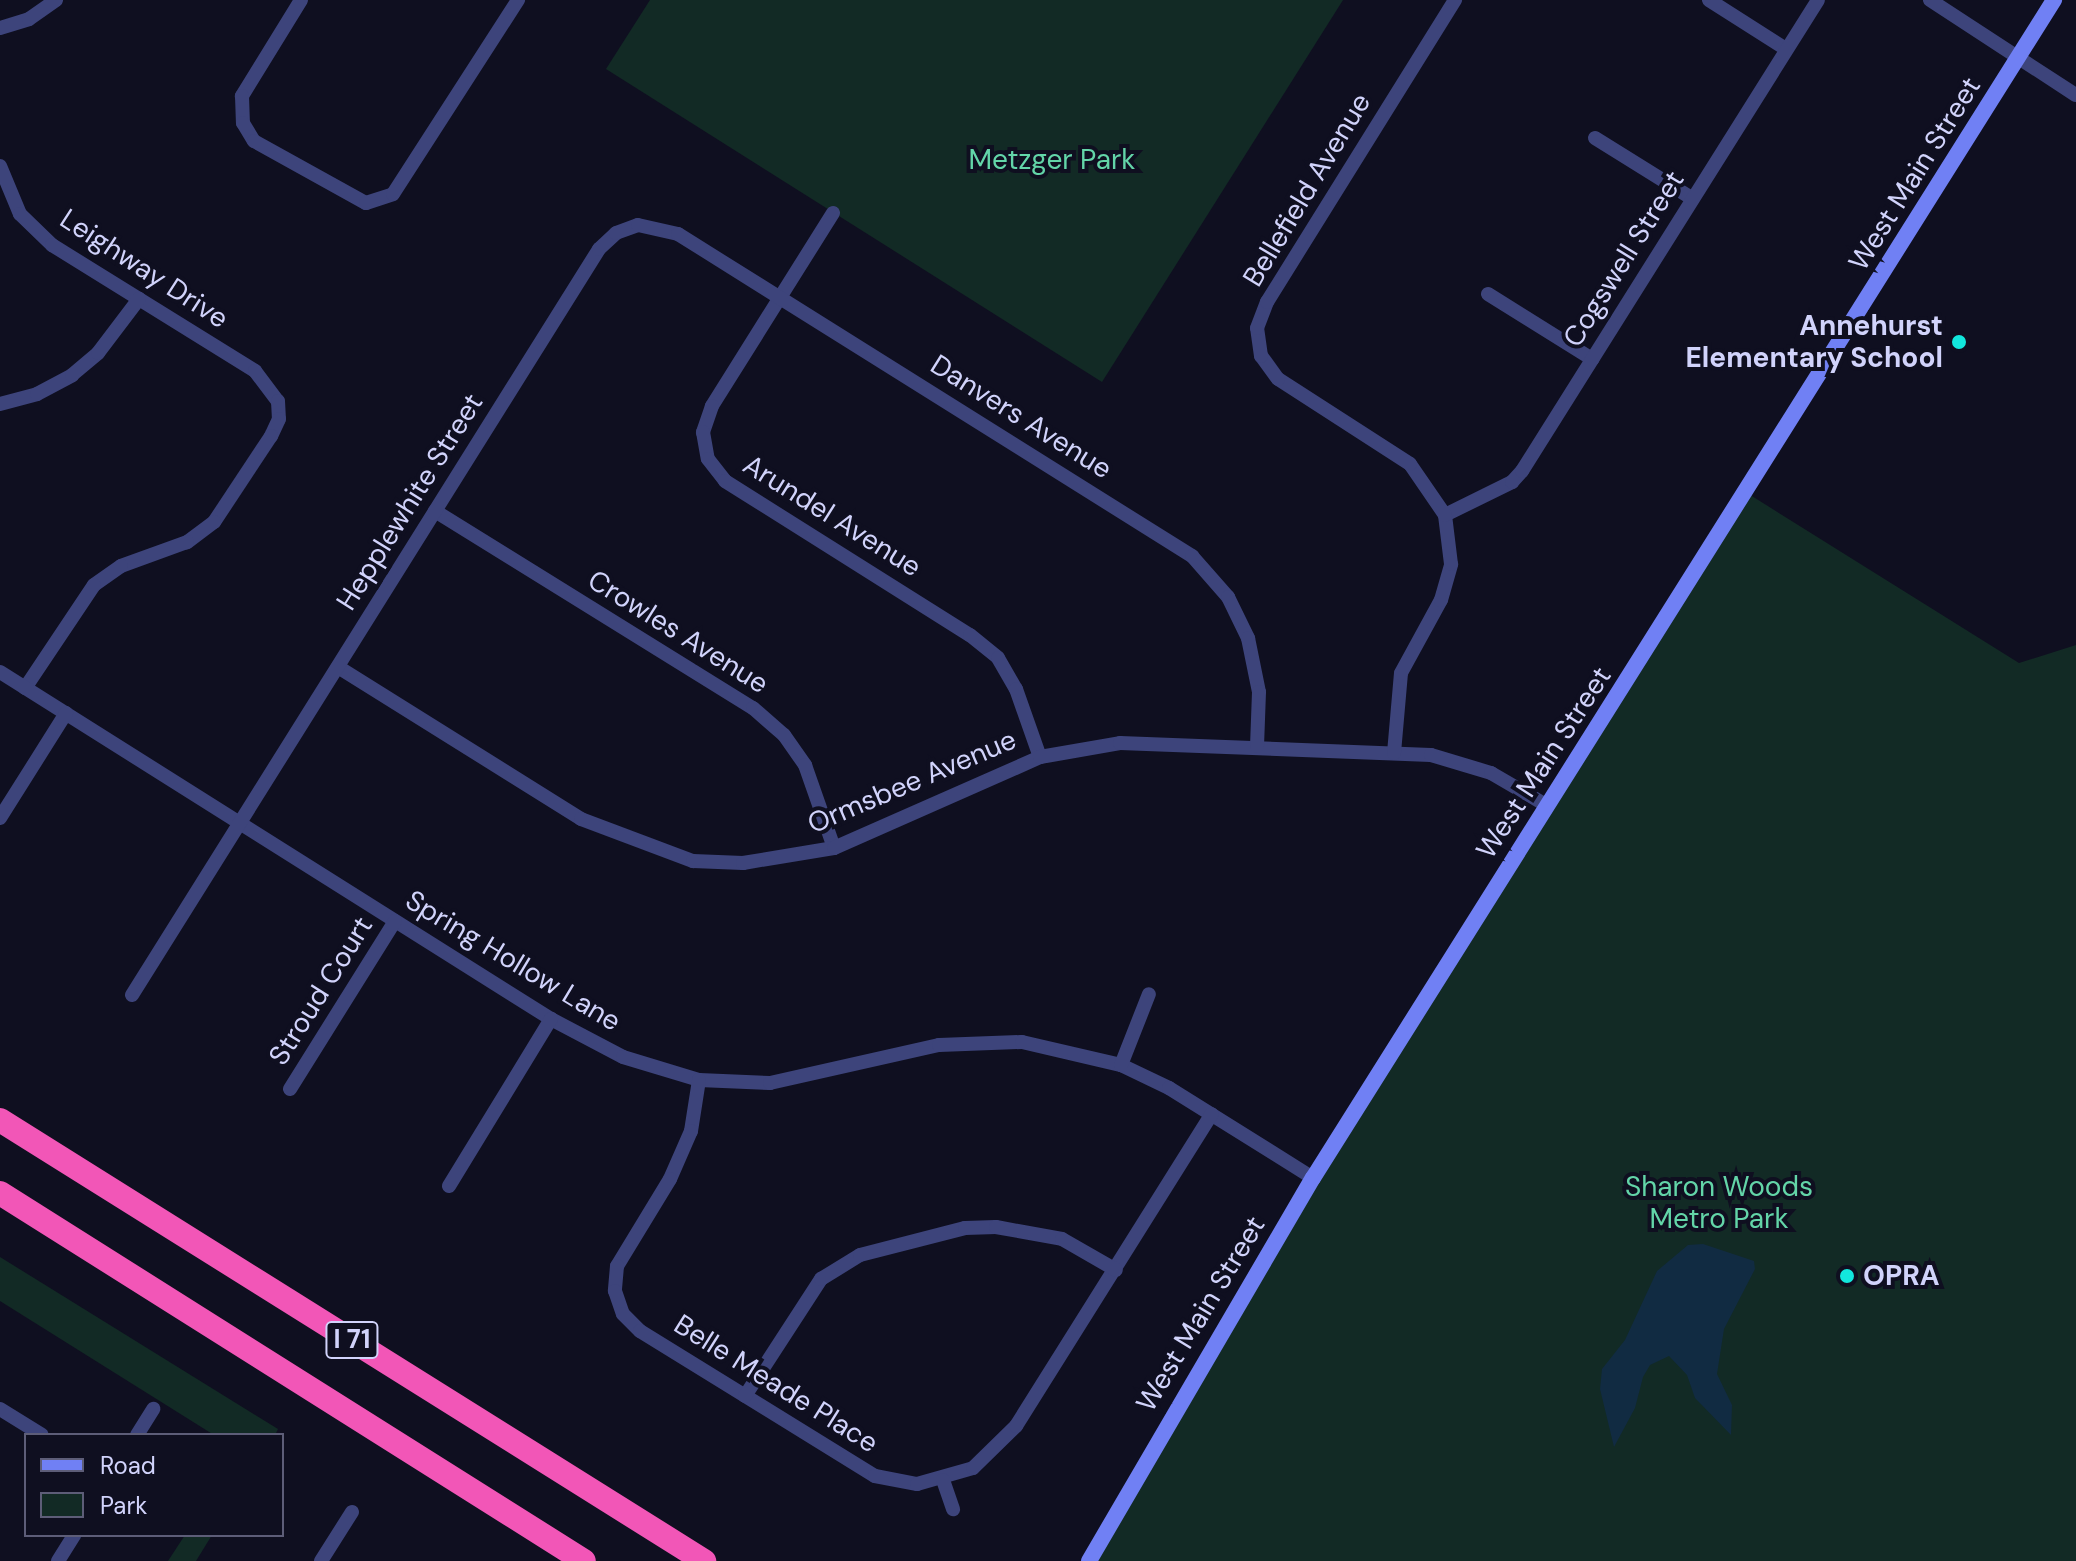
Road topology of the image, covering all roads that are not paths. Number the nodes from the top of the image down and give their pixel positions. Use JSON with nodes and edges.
{"nodes":[{"id":1,"x":56,"y":0,"type":"edge"},
{"id":2,"x":301,"y":0,"type":"edge"},
{"id":3,"x":518,"y":0,"type":"edge"},
{"id":4,"x":1455,"y":0,"type":"edge"},
{"id":5,"x":1709,"y":0,"type":"edge"},
{"id":6,"x":1818,"y":0,"type":"edge"},
{"id":7,"x":1930,"y":0,"type":"edge"},
{"id":8,"x":2054,"y":0,"type":"edge"},
{"id":9,"x":0,"y":28,"type":"edge"},
{"id":10,"x":1786,"y":49,"type":"junction"},
{"id":11,"x":2017,"y":59,"type":"junction"},
{"id":12,"x":2076,"y":95,"type":"edge"},
{"id":13,"x":1595,"y":138,"type":"dead end"},
{"id":14,"x":0,"y":166,"type":"edge"},
{"id":15,"x":1693,"y":199,"type":"junction"},
{"id":16,"x":833,"y":213,"type":"dead end"},
{"id":17,"x":638,"y":225,"type":"joint"},
{"id":18,"x":1488,"y":294,"type":"dead end"},
{"id":19,"x":780,"y":298,"type":"junction"},
{"id":20,"x":139,"y":299,"type":"junction"},
{"id":21,"x":1592,"y":359,"type":"junction"},
{"id":22,"x":0,"y":404,"type":"edge"},
{"id":23,"x":435,"y":511,"type":"junction"},
{"id":24,"x":1445,"y":515,"type":"junction"},
{"id":25,"x":338,"y":667,"type":"junction"},
{"id":26,"x":0,"y":672,"type":"edge"},
{"id":27,"x":25,"y":688,"type":"junction"},
{"id":28,"x":66,"y":713,"type":"junction"},
{"id":29,"x":1257,"y":746,"type":"junction"},
{"id":30,"x":1394,"y":753,"type":"junction"},
{"id":31,"x":1040,"y":757,"type":"junction"},
{"id":32,"x":1546,"y":805,"type":"junction"},
{"id":33,"x":0,"y":818,"type":"edge"},
{"id":34,"x":239,"y":822,"type":"junction"},
{"id":35,"x":834,"y":848,"type":"junction"},
{"id":36,"x":395,"y":921,"type":"junction"},
{"id":37,"x":1149,"y":994,"type":"dead end"},
{"id":38,"x":132,"y":995,"type":"dead end"},
{"id":39,"x":551,"y":1019,"type":"junction"},
{"id":40,"x":1121,"y":1065,"type":"junction"},
{"id":41,"x":699,"y":1080,"type":"junction"},
{"id":42,"x":290,"y":1089,"type":"dead end"},
{"id":43,"x":1212,"y":1114,"type":"junction"},
{"id":44,"x":0,"y":1120,"type":"edge"},
{"id":45,"x":1313,"y":1178,"type":"junction"},
{"id":46,"x":449,"y":1186,"type":"dead end"},
{"id":47,"x":0,"y":1193,"type":"edge"},
{"id":48,"x":1116,"y":1270,"type":"junction"},
{"id":49,"x":745,"y":1396,"type":"junction"},
{"id":50,"x":0,"y":1409,"type":"edge"},
{"id":51,"x":153,"y":1409,"type":"dead end"},
{"id":52,"x":39,"y":1433,"type":"edge"},
{"id":53,"x":138,"y":1433,"type":"edge"},
{"id":54,"x":943,"y":1480,"type":"junction"},
{"id":55,"x":953,"y":1509,"type":"dead end"},
{"id":56,"x":352,"y":1512,"type":"dead end"},
{"id":57,"x":73,"y":1537,"type":"edge"},
{"id":58,"x":58,"y":1561,"type":"edge"},
{"id":59,"x":321,"y":1561,"type":"edge"},
{"id":60,"x":584,"y":1561,"type":"edge"},
{"id":61,"x":704,"y":1561,"type":"edge"},
{"id":62,"x":1089,"y":1561,"type":"edge"}],
"edges":[{"from":1,"to":9,"type":"street"},
{"from":2,"to":3,"type":"street"},
{"from":4,"to":24,"type":"street","name":"Bellefield Avenue"},
{"from":5,"to":10,"type":"street"},
{"from":6,"to":10,"type":"street","name":"Cogswell Street"},
{"from":7,"to":11,"type":"street"},
{"from":8,"to":11,"type":"main road","name":"West Main Street"},
{"from":10,"to":15,"type":"street","name":"Cogswell Street"},
{"from":11,"to":12,"type":"street"},
{"from":11,"to":32,"type":"main road","name":"West Main Street"},
{"from":13,"to":15,"type":"street"},
{"from":14,"to":20,"type":"street","name":"Leighway Drive"},
{"from":15,"to":21,"type":"street","name":"Cogswell Street"},
{"from":16,"to":19,"type":"street","name":"Arundel Avenue"},
{"from":17,"to":19,"type":"street","name":"Danvers Avenue"},
{"from":17,"to":23,"type":"street","name":"Hepplewhite Street"},
{"from":18,"to":21,"type":"street"},
{"from":19,"to":29,"type":"street","name":"Danvers Avenue"},
{"from":19,"to":31,"type":"street","name":"Arundel Avenue"},
{"from":20,"to":22,"type":"street"},
{"from":20,"to":27,"type":"street","name":"Leighway Drive"},
{"from":21,"to":24,"type":"street","name":"Cogswell Street"},
{"from":23,"to":25,"type":"street","name":"Hepplewhite Street"},
{"from":23,"to":35,"type":"street","name":"Crowles Avenue"},
{"from":24,"to":30,"type":"street","name":"Bellefield Avenue"},
{"from":25,"to":34,"type":"street","name":"Hepplewhite Street"},
{"from":25,"to":35,"type":"street","name":"Ormsbee Avenue"},
{"from":26,"to":27,"type":"street","name":"Spring Hollow Lane"},
{"from":27,"to":28,"type":"street","name":"Spring Hollow Lane"},
{"from":28,"to":33,"type":"street"},
{"from":28,"to":34,"type":"street","name":"Spring Hollow Lane"},
{"from":29,"to":30,"type":"street","name":"Ormsbee Avenue"},
{"from":29,"to":31,"type":"street","name":"Ormsbee Avenue"},
{"from":30,"to":32,"type":"street","name":"Ormsbee Avenue"},
{"from":31,"to":35,"type":"street","name":"Ormsbee Avenue"},
{"from":32,"to":45,"type":"main road","name":"West Main Street"},
{"from":34,"to":36,"type":"street","name":"Spring Hollow Lane"},
{"from":34,"to":38,"type":"street","name":"Hepplewhite Street"},
{"from":36,"to":39,"type":"street","name":"Spring Hollow Lane"},
{"from":36,"to":42,"type":"street","name":"Stroud Court"},
{"from":37,"to":40,"type":"street"},
{"from":39,"to":41,"type":"street","name":"Spring Hollow Lane"},
{"from":39,"to":46,"type":"street"},
{"from":40,"to":41,"type":"street","name":"Spring Hollow Lane"},
{"from":40,"to":43,"type":"street","name":"Spring Hollow Lane"},
{"from":41,"to":49,"type":"street","name":"Belle Meade Place"},
{"from":43,"to":45,"type":"street","name":"Spring Hollow Lane"},
{"from":43,"to":48,"type":"street","name":"Belle Meade Place"},
{"from":44,"to":61,"type":"highway","number":"I 71"},
{"from":45,"to":62,"type":"main road","name":"West Main Street"},
{"from":47,"to":60,"type":"highway","number":"I 71"},
{"from":48,"to":49,"type":"street"},
{"from":48,"to":54,"type":"street","name":"Belle Meade Place"},
{"from":49,"to":54,"type":"street","name":"Belle Meade Place"},
{"from":50,"to":52,"type":"street"},
{"from":51,"to":53,"type":"street"},
{"from":54,"to":55,"type":"street"},
{"from":56,"to":59,"type":"street"},
{"from":57,"to":58,"type":"street"}]}
